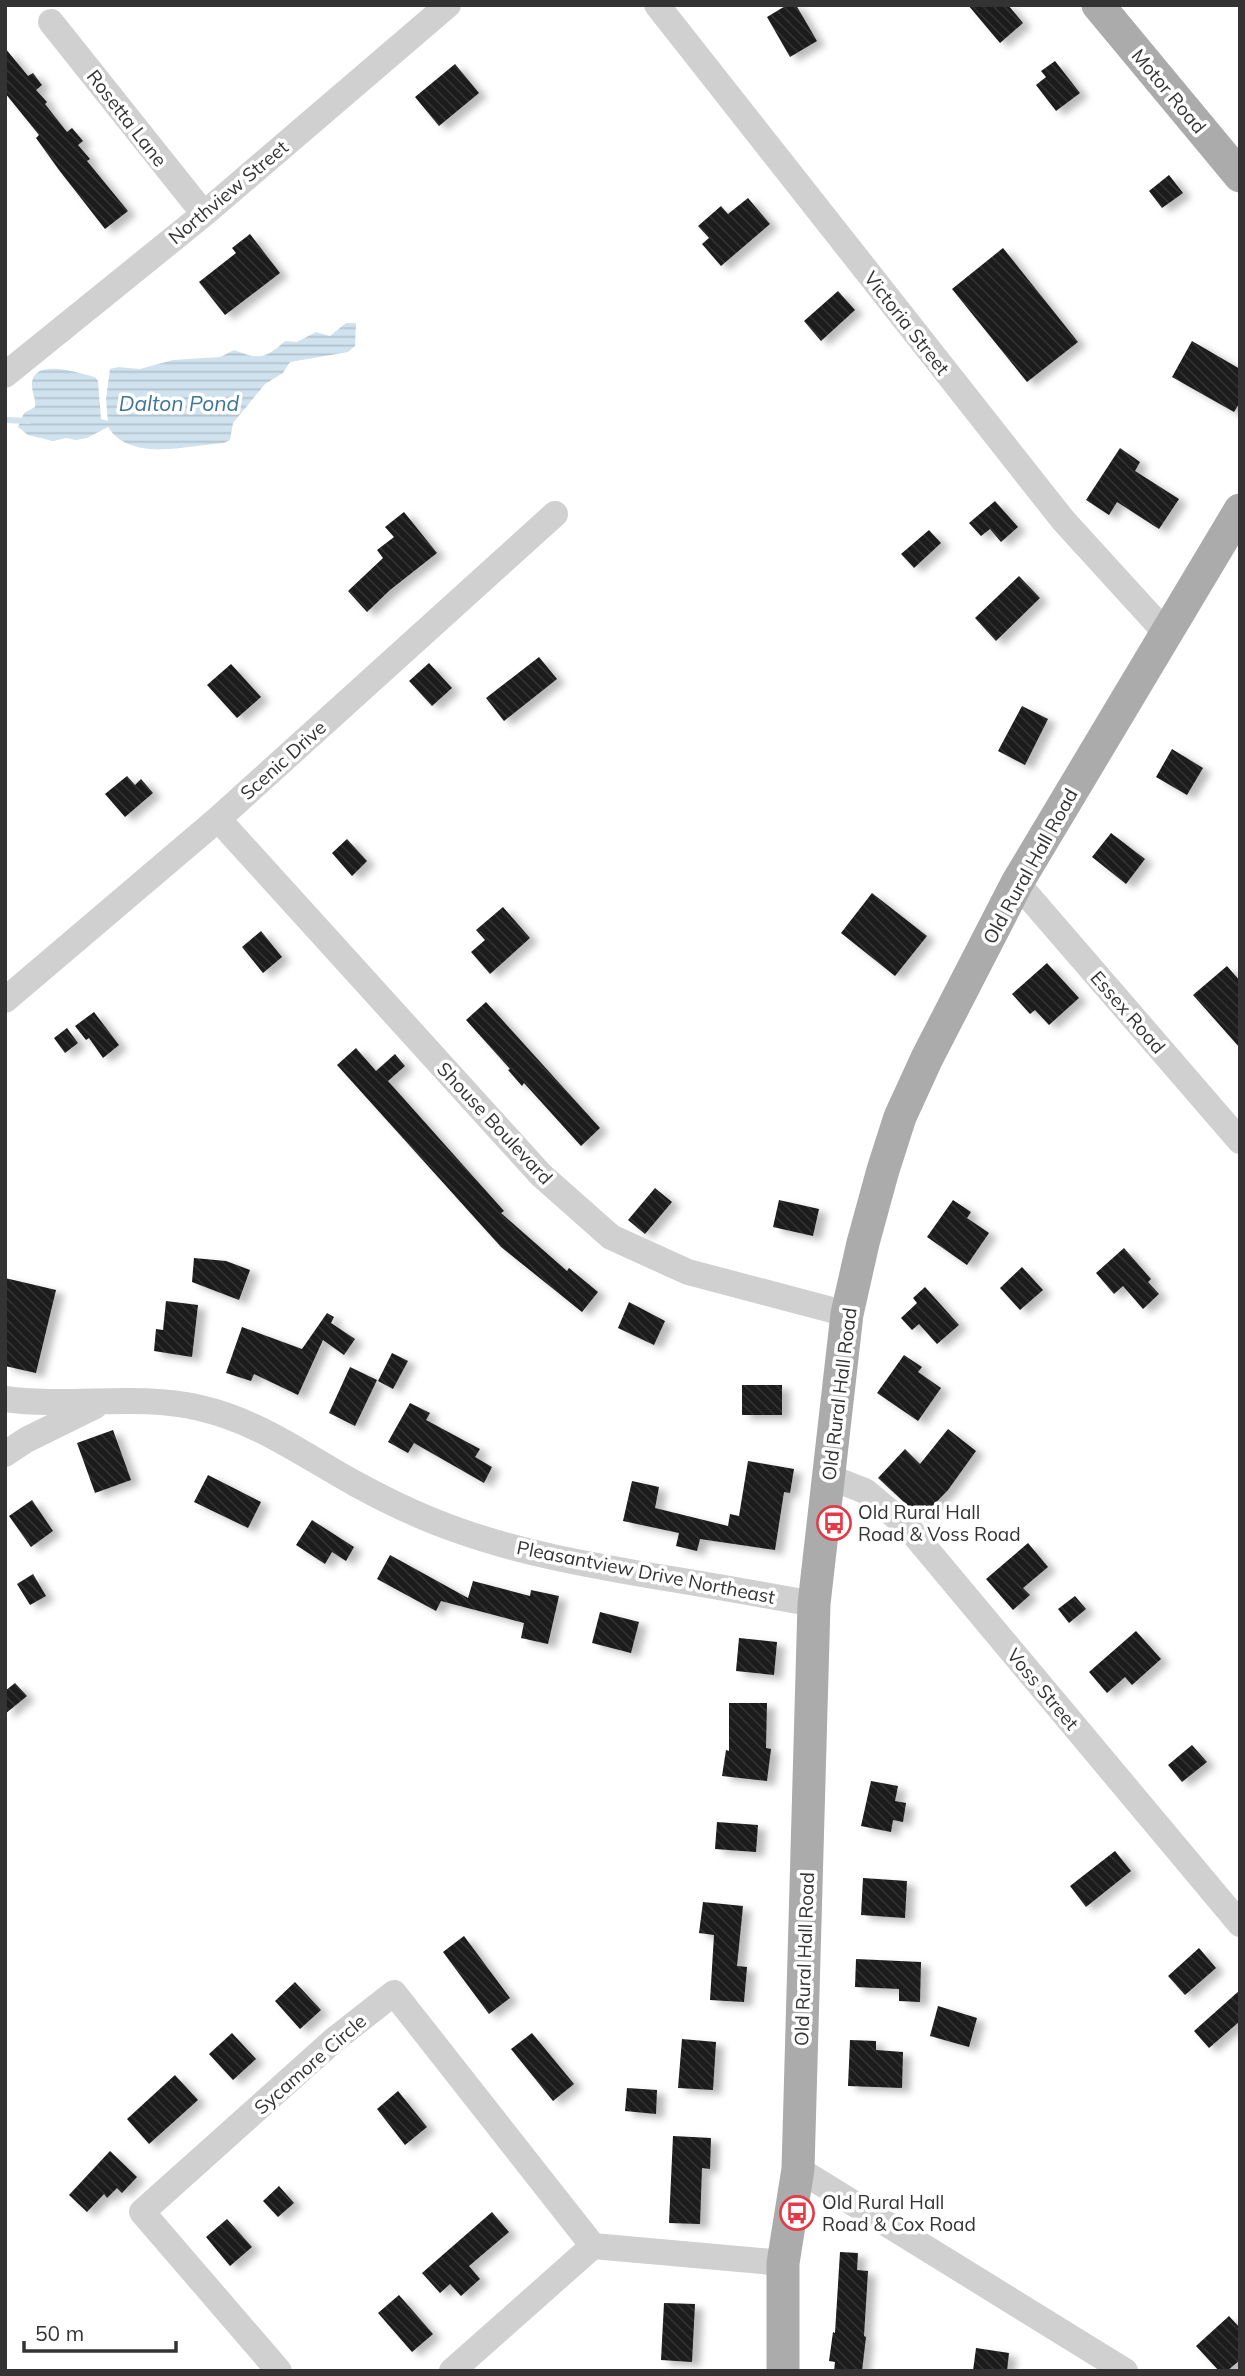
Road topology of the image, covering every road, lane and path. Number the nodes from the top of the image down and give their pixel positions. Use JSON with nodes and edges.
{"nodes":[{"id":1,"x":447,"y":5,"type":"edge"},
{"id":2,"x":657,"y":5,"type":"edge"},
{"id":3,"x":1098,"y":5,"type":"edge"},
{"id":4,"x":51,"y":22,"type":"dead end"},
{"id":5,"x":1240,"y":176,"type":"edge"},
{"id":6,"x":204,"y":214,"type":"junction"},
{"id":7,"x":5,"y":375,"type":"edge"},
{"id":8,"x":1240,"y":510,"type":"edge"},
{"id":9,"x":555,"y":514,"type":"dead end"},
{"id":10,"x":1166,"y":632,"type":"junction"},
{"id":11,"x":218,"y":819,"type":"junction"},
{"id":12,"x":1017,"y":883,"type":"junction"},
{"id":13,"x":5,"y":1000,"type":"edge"},
{"id":14,"x":1240,"y":1141,"type":"edge"},
{"id":15,"x":847,"y":1314,"type":"junction"},
{"id":16,"x":5,"y":1399,"type":"edge"},
{"id":17,"x":99,"y":1403,"type":"junction"},
{"id":18,"x":5,"y":1454,"type":"edge"},
{"id":19,"x":829,"y":1477,"type":"junction"},
{"id":20,"x":814,"y":1604,"type":"junction"},
{"id":21,"x":1240,"y":1924,"type":"edge"},
{"id":22,"x":798,"y":2169,"type":"junction"},
{"id":23,"x":593,"y":2246,"type":"junction"},
{"id":24,"x":783,"y":2263,"type":"junction"},
{"id":25,"x":279,"y":2371,"type":"edge"},
{"id":26,"x":452,"y":2371,"type":"edge"},
{"id":27,"x":783,"y":2371,"type":"edge"},
{"id":28,"x":1125,"y":2371,"type":"edge"}],
"edges":[{"from":1,"to":6,"type":"street","name":"Northview Street"},
{"from":2,"to":10,"type":"street","name":"Victoria Street"},
{"from":3,"to":5,"type":"main road","name":"Motor Road"},
{"from":4,"to":6,"type":"street","name":"Rosetta Lane"},
{"from":6,"to":7,"type":"street","name":"Northview Street"},
{"from":8,"to":10,"type":"main road","name":"Old Rural Hall Road"},
{"from":9,"to":11,"type":"street","name":"Scenic Drive"},
{"from":10,"to":12,"type":"main road","name":"Old Rural Hall Road"},
{"from":11,"to":13,"type":"street","name":"Scenic Drive"},
{"from":11,"to":15,"type":"street","name":"Shouse Boulevard"},
{"from":12,"to":14,"type":"street","name":"Essex Road"},
{"from":12,"to":15,"type":"main road","name":"Old Rural Hall Road"},
{"from":15,"to":19,"type":"main road","name":"Old Rural Hall Road"},
{"from":16,"to":17,"type":"street","name":"Pleasantview Drive Northeast"},
{"from":17,"to":18,"type":"street"},
{"from":17,"to":20,"type":"street","name":"Pleasantview Drive Northeast"},
{"from":19,"to":20,"type":"main road","name":"Old Rural Hall Road"},
{"from":19,"to":21,"type":"street","name":"Voss Street"},
{"from":20,"to":22,"type":"main road","name":"Old Rural Hall Road"},
{"from":22,"to":24,"type":"main road","name":"Old Rural Hall Road"},
{"from":22,"to":28,"type":"street"},
{"from":23,"to":24,"type":"street"},
{"from":23,"to":25,"type":"street","name":"Sycamore Circle"},
{"from":23,"to":26,"type":"street"},
{"from":24,"to":27,"type":"main road","name":"Old Rural Hall Road"}]}
